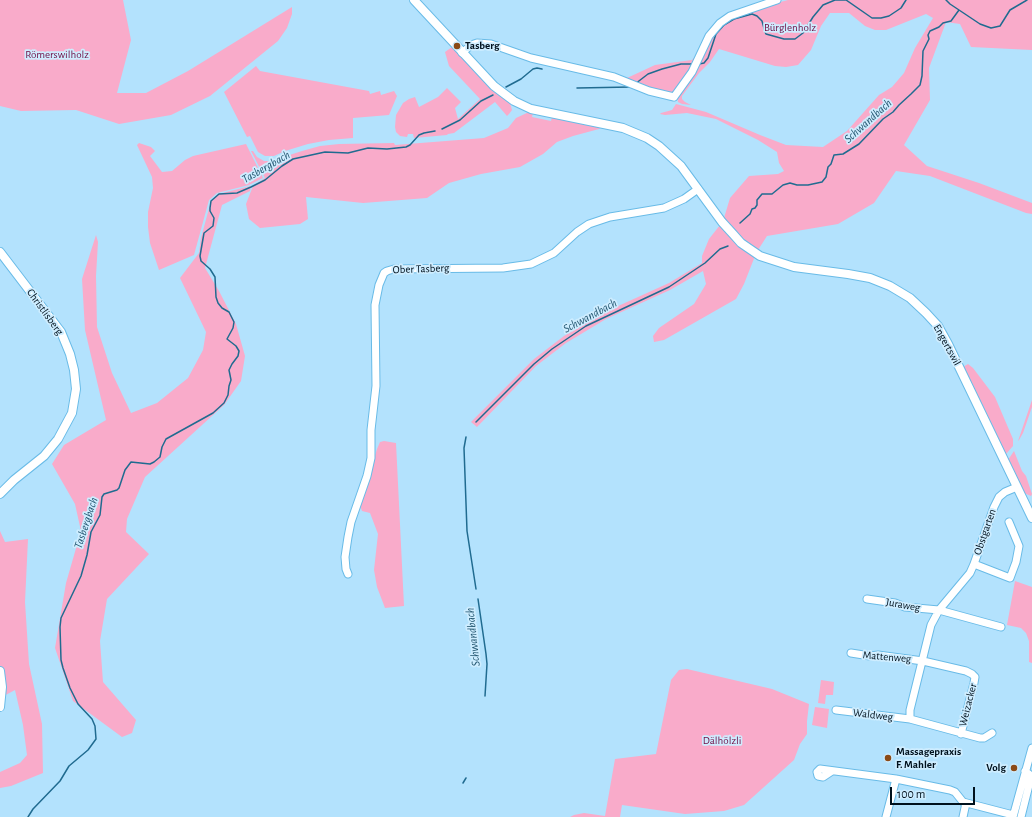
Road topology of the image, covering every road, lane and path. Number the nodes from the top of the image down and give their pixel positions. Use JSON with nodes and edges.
{"nodes":[{"id":1,"x":414,"y":0,"type":"edge"},
{"id":2,"x":777,"y":0,"type":"edge"},
{"id":3,"x":462,"y":52,"type":"junction"},
{"id":4,"x":698,"y":189,"type":"junction"},
{"id":5,"x":0,"y":252,"type":"edge"},
{"id":6,"x":1017,"y":487,"type":"junction"},
{"id":7,"x":0,"y":494,"type":"edge"},
{"id":8,"x":1032,"y":518,"type":"edge"},
{"id":9,"x":1009,"y":522,"type":"dead end"},
{"id":10,"x":974,"y":564,"type":"junction"},
{"id":11,"x":348,"y":574,"type":"dead end"},
{"id":12,"x":867,"y":599,"type":"dead end"},
{"id":13,"x":939,"y":610,"type":"junction"},
{"id":14,"x":1001,"y":627,"type":"dead end"},
{"id":15,"x":851,"y":654,"type":"dead end"},
{"id":16,"x":923,"y":661,"type":"junction"},
{"id":17,"x":0,"y":671,"type":"edge"},
{"id":18,"x":0,"y":707,"type":"edge"},
{"id":19,"x":836,"y":710,"type":"dead end"},
{"id":20,"x":910,"y":719,"type":"junction"},
{"id":21,"x":961,"y":734,"type":"junction"},
{"id":22,"x":992,"y":734,"type":"dead end"},
{"id":23,"x":1032,"y":748,"type":"edge"},
{"id":24,"x":832,"y":771,"type":"dead end"},
{"id":25,"x":1025,"y":772,"type":"junction"},
{"id":26,"x":896,"y":779,"type":"junction"},
{"id":27,"x":966,"y":803,"type":"junction"},
{"id":28,"x":1013,"y":816,"type":"edge"},
{"id":29,"x":886,"y":817,"type":"edge"},
{"id":30,"x":963,"y":817,"type":"edge"},
{"id":31,"x":1021,"y":817,"type":"edge"}],
"edges":[{"from":1,"to":3,"type":"main road"},
{"from":2,"to":3,"type":"street"},
{"from":3,"to":4,"type":"main road"},
{"from":4,"to":6,"type":"main road","name":"Engertswil"},
{"from":4,"to":11,"type":"street","name":"Ober Tasberg"},
{"from":5,"to":7,"type":"main road","name":"Christlisberg"},
{"from":6,"to":8,"type":"main road","name":"Engertswil"},
{"from":6,"to":10,"type":"street","name":"Obstgarten"},
{"from":9,"to":10,"type":"street","name":"Obstgarten"},
{"from":10,"to":13,"type":"street","name":"Obstgarten"},
{"from":12,"to":13,"type":"street","name":"Juraweg"},
{"from":13,"to":14,"type":"street"},
{"from":13,"to":16,"type":"street","name":"Obstgarten"},
{"from":15,"to":16,"type":"street","name":"Mattenweg"},
{"from":16,"to":20,"type":"street"},
{"from":16,"to":21,"type":"street","name":"Weizacker"},
{"from":17,"to":18,"type":"main road"},
{"from":19,"to":20,"type":"street","name":"Waldweg"},
{"from":20,"to":21,"type":"street","name":"Weizacker"},
{"from":21,"to":22,"type":"street","name":"Weizacker"},
{"from":23,"to":25,"type":"street"},
{"from":24,"to":26,"type":"street"},
{"from":25,"to":28,"type":"street"},
{"from":25,"to":31,"type":"street"},
{"from":26,"to":27,"type":"street"},
{"from":26,"to":29,"type":"street"},
{"from":27,"to":28,"type":"street"},
{"from":27,"to":30,"type":"street"}]}
